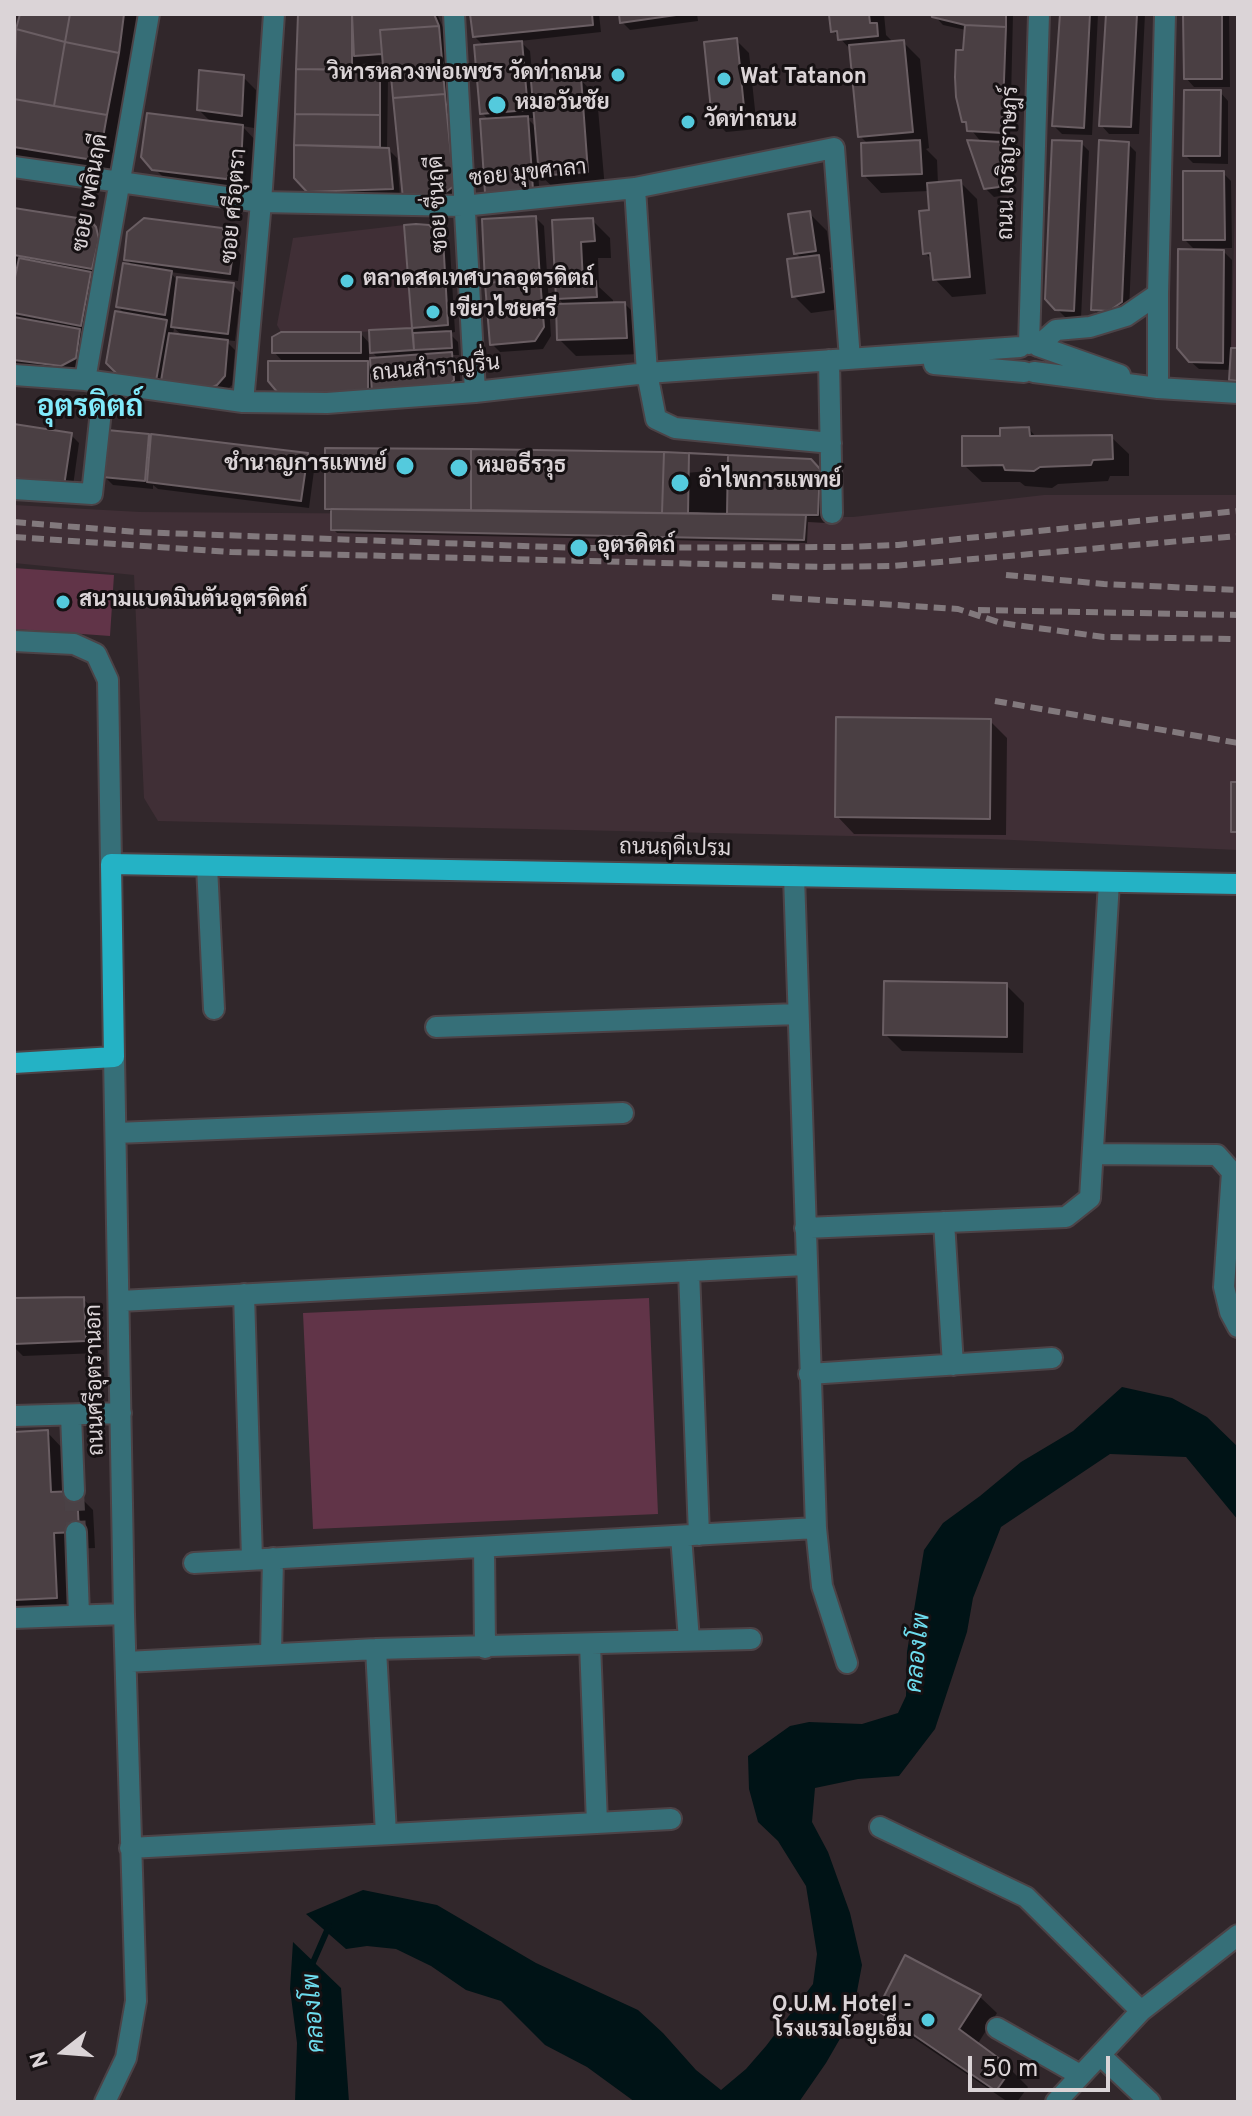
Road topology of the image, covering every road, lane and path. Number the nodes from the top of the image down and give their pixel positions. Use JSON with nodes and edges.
{"nodes":[{"id":1,"x":149,"y":14,"type":"edge"},
{"id":2,"x":274,"y":14,"type":"edge"},
{"id":3,"x":454,"y":14,"type":"edge"},
{"id":4,"x":1039,"y":14,"type":"edge"},
{"id":5,"x":1165,"y":14,"type":"edge"},
{"id":6,"x":14,"y":167,"type":"edge"},
{"id":7,"x":118,"y":181,"type":"junction"},
{"id":8,"x":635,"y":188,"type":"junction"},
{"id":9,"x":261,"y":202,"type":"junction"},
{"id":10,"x":463,"y":206,"type":"junction"},
{"id":11,"x":1158,"y":294,"type":"junction"},
{"id":12,"x":1030,"y":313,"type":"junction"},
{"id":13,"x":1056,"y":330,"type":"junction"},
{"id":14,"x":1029,"y":346,"type":"junction"},
{"id":15,"x":847,"y":359,"type":"junction"},
{"id":16,"x":1029,"y":372,"type":"junction"},
{"id":17,"x":647,"y":373,"type":"junction"},
{"id":18,"x":14,"y":375,"type":"edge"},
{"id":19,"x":94,"y":382,"type":"junction"},
{"id":20,"x":1158,"y":388,"type":"junction"},
{"id":21,"x":475,"y":392,"type":"junction"},
{"id":22,"x":1238,"y":393,"type":"edge"},
{"id":23,"x":243,"y":402,"type":"junction"},
{"id":24,"x":831,"y":443,"type":"junction"},
{"id":25,"x":14,"y":489,"type":"edge"},
{"id":26,"x":832,"y":513,"type":"dead end"},
{"id":27,"x":14,"y":641,"type":"edge"},
{"id":28,"x":111,"y":864,"type":"junction"},
{"id":29,"x":207,"y":866,"type":"junction"},
{"id":30,"x":794,"y":876,"type":"junction"},
{"id":31,"x":1109,"y":882,"type":"junction"},
{"id":32,"x":1238,"y":884,"type":"edge"},
{"id":33,"x":214,"y":1009,"type":"dead end"},
{"id":34,"x":798,"y":1014,"type":"junction"},
{"id":35,"x":436,"y":1027,"type":"dead end"},
{"id":36,"x":114,"y":1057,"type":"junction"},
{"id":37,"x":14,"y":1063,"type":"edge"},
{"id":38,"x":623,"y":1113,"type":"dead end"},
{"id":39,"x":116,"y":1133,"type":"junction"},
{"id":40,"x":1093,"y":1154,"type":"junction"},
{"id":41,"x":944,"y":1222,"type":"junction"},
{"id":42,"x":805,"y":1228,"type":"junction"},
{"id":43,"x":805,"y":1265,"type":"junction"},
{"id":44,"x":689,"y":1271,"type":"junction"},
{"id":45,"x":244,"y":1294,"type":"junction"},
{"id":46,"x":120,"y":1301,"type":"junction"},
{"id":47,"x":1238,"y":1327,"type":"edge"},
{"id":48,"x":1052,"y":1358,"type":"dead end"},
{"id":49,"x":953,"y":1365,"type":"junction"},
{"id":50,"x":809,"y":1374,"type":"junction"},
{"id":51,"x":121,"y":1413,"type":"junction"},
{"id":52,"x":71,"y":1415,"type":"junction"},
{"id":53,"x":14,"y":1416,"type":"edge"},
{"id":54,"x":74,"y":1491,"type":"tunnel mouth"},
{"id":55,"x":816,"y":1528,"type":"junction"},
{"id":56,"x":76,"y":1532,"type":"tunnel mouth"},
{"id":57,"x":690,"y":1535,"type":"junction"},
{"id":58,"x":484,"y":1547,"type":"junction"},
{"id":59,"x":262,"y":1559,"type":"junction"},
{"id":60,"x":194,"y":1563,"type":"dead end"},
{"id":61,"x":124,"y":1614,"type":"junction"},
{"id":62,"x":79,"y":1615,"type":"junction"},
{"id":63,"x":14,"y":1618,"type":"edge"},
{"id":64,"x":751,"y":1639,"type":"dead end"},
{"id":65,"x":689,"y":1640,"type":"junction"},
{"id":66,"x":590,"y":1644,"type":"junction"},
{"id":67,"x":485,"y":1648,"type":"junction"},
{"id":68,"x":376,"y":1649,"type":"junction"},
{"id":69,"x":271,"y":1654,"type":"junction"},
{"id":70,"x":126,"y":1662,"type":"junction"},
{"id":71,"x":847,"y":1663,"type":"dead end"},
{"id":72,"x":671,"y":1819,"type":"dead end"},
{"id":73,"x":597,"y":1823,"type":"junction"},
{"id":74,"x":880,"y":1827,"type":"dead end"},
{"id":75,"x":386,"y":1834,"type":"junction"},
{"id":76,"x":130,"y":1848,"type":"junction"},
{"id":77,"x":1238,"y":1935,"type":"edge"},
{"id":78,"x":1141,"y":2011,"type":"junction"},
{"id":79,"x":997,"y":2028,"type":"dead end"},
{"id":80,"x":1100,"y":2055,"type":"junction"},
{"id":81,"x":1080,"y":2075,"type":"junction"},
{"id":82,"x":105,"y":2102,"type":"edge"},
{"id":83,"x":1056,"y":2102,"type":"edge"},
{"id":84,"x":1150,"y":2102,"type":"edge"}],
"edges":[{"from":1,"to":7,"type":"street","name":"ซอย เพลินฤดี"},
{"from":2,"to":9,"type":"street","name":"ซอย ศรีอุตรา"},
{"from":3,"to":10,"type":"street","name":"ซอย ชื่นฤดี"},
{"from":4,"to":12,"type":"street","name":"ถนน เจริญราษฎร์"},
{"from":5,"to":11,"type":"street"},
{"from":6,"to":7,"type":"street","name":"ซอย มุขศาลา"},
{"from":7,"to":9,"type":"street","name":"ซอย มุขศาลา"},
{"from":7,"to":19,"type":"street","name":"ซอย เพลินฤดี"},
{"from":8,"to":10,"type":"street","name":"ซอย มุขศาลา"},
{"from":8,"to":15,"type":"street","name":"ซอย มุขศาลา"},
{"from":8,"to":17,"type":"street"},
{"from":9,"to":10,"type":"street","name":"ซอย มุขศาลา"},
{"from":9,"to":23,"type":"street","name":"ซอย ศรีอุตรา"},
{"from":10,"to":21,"type":"street","name":"ซอย ชื่นฤดี"},
{"from":11,"to":13,"type":"street"},
{"from":11,"to":20,"type":"street"},
{"from":12,"to":13,"type":"street"},
{"from":12,"to":14,"type":"street","name":"ถนน เจริญราษฎร์"},
{"from":13,"to":14,"type":"street"},
{"from":14,"to":15,"type":"street","name":"ถนนสำราญรื่น"},
{"from":14,"to":16,"type":"street","name":"ถนน เจริญราษฎร์"},
{"from":14,"to":20,"type":"street"},
{"from":15,"to":16,"type":"street","name":"ถนนสำราญรื่น"},
{"from":15,"to":17,"type":"street","name":"ถนนสำราญรื่น"},
{"from":15,"to":24,"type":"street"},
{"from":16,"to":20,"type":"street","name":"ถนนสำราญรื่น"},
{"from":17,"to":21,"type":"street","name":"ถนนสำราญรื่น"},
{"from":17,"to":24,"type":"street"},
{"from":18,"to":19,"type":"street","name":"ถนนสำราญรื่น"},
{"from":19,"to":23,"type":"street","name":"ถนนสำราญรื่น"},
{"from":19,"to":25,"type":"street","name":"ซอย เพลินฤดี"},
{"from":20,"to":22,"type":"street"},
{"from":21,"to":23,"type":"street","name":"ถนนสำราญรื่น"},
{"from":24,"to":26,"type":"street"},
{"from":27,"to":28,"type":"street","name":"ถนนศรีอุตรานอก"},
{"from":28,"to":29,"type":"main road","name":"ถนนฤดีเปรม"},
{"from":28,"to":36,"type":"main road","name":"ถนนศรีอุตรานอก"},
{"from":29,"to":30,"type":"main road","name":"ถนนฤดีเปรม"},
{"from":29,"to":33,"type":"street"},
{"from":30,"to":31,"type":"main road","name":"ถนนฤดีเปรม"},
{"from":30,"to":34,"type":"street"},
{"from":31,"to":32,"type":"main road","name":"ถนนฤดีเปรม"},
{"from":31,"to":40,"type":"street"},
{"from":34,"to":35,"type":"street"},
{"from":34,"to":42,"type":"street"},
{"from":36,"to":37,"type":"main road"},
{"from":36,"to":39,"type":"street","name":"ถนนศรีอุตรานอก"},
{"from":38,"to":39,"type":"street"},
{"from":39,"to":46,"type":"street","name":"ถนนศรีอุตรานอก"},
{"from":40,"to":41,"type":"street"},
{"from":40,"to":47,"type":"street"},
{"from":41,"to":42,"type":"street"},
{"from":41,"to":49,"type":"street"},
{"from":42,"to":43,"type":"street"},
{"from":43,"to":44,"type":"street"},
{"from":43,"to":50,"type":"street"},
{"from":44,"to":45,"type":"street"},
{"from":44,"to":57,"type":"street"},
{"from":45,"to":46,"type":"street"},
{"from":45,"to":59,"type":"street"},
{"from":46,"to":51,"type":"street","name":"ถนนศรีอุตรานอก"},
{"from":48,"to":49,"type":"street"},
{"from":49,"to":50,"type":"street"},
{"from":50,"to":55,"type":"street"},
{"from":51,"to":52,"type":"street"},
{"from":51,"to":61,"type":"street","name":"ถนนศรีอุตรานอก"},
{"from":52,"to":53,"type":"street"},
{"from":52,"to":54,"type":"street"},
{"from":55,"to":57,"type":"street"},
{"from":55,"to":71,"type":"street"},
{"from":56,"to":62,"type":"street"},
{"from":57,"to":58,"type":"street"},
{"from":57,"to":65,"type":"street"},
{"from":58,"to":59,"type":"street"},
{"from":58,"to":67,"type":"street"},
{"from":59,"to":60,"type":"street"},
{"from":59,"to":69,"type":"street"},
{"from":61,"to":62,"type":"street"},
{"from":61,"to":70,"type":"street","name":"ถนนศรีอุตรานอก"},
{"from":62,"to":63,"type":"street"},
{"from":64,"to":65,"type":"street"},
{"from":65,"to":66,"type":"street"},
{"from":66,"to":67,"type":"street"},
{"from":66,"to":73,"type":"street"},
{"from":67,"to":68,"type":"street"},
{"from":68,"to":69,"type":"street"},
{"from":68,"to":75,"type":"street"},
{"from":69,"to":70,"type":"street"},
{"from":70,"to":76,"type":"street","name":"ถนนศรีอุตรานอก"},
{"from":72,"to":73,"type":"street"},
{"from":73,"to":75,"type":"street"},
{"from":74,"to":78,"type":"street"},
{"from":75,"to":76,"type":"street"},
{"from":76,"to":82,"type":"street","name":"ถนนศรีอุตรานอก"},
{"from":77,"to":78,"type":"street"},
{"from":78,"to":80,"type":"street"},
{"from":79,"to":81,"type":"street"},
{"from":80,"to":81,"type":"street"},
{"from":80,"to":84,"type":"street"},
{"from":81,"to":83,"type":"street"}]}
